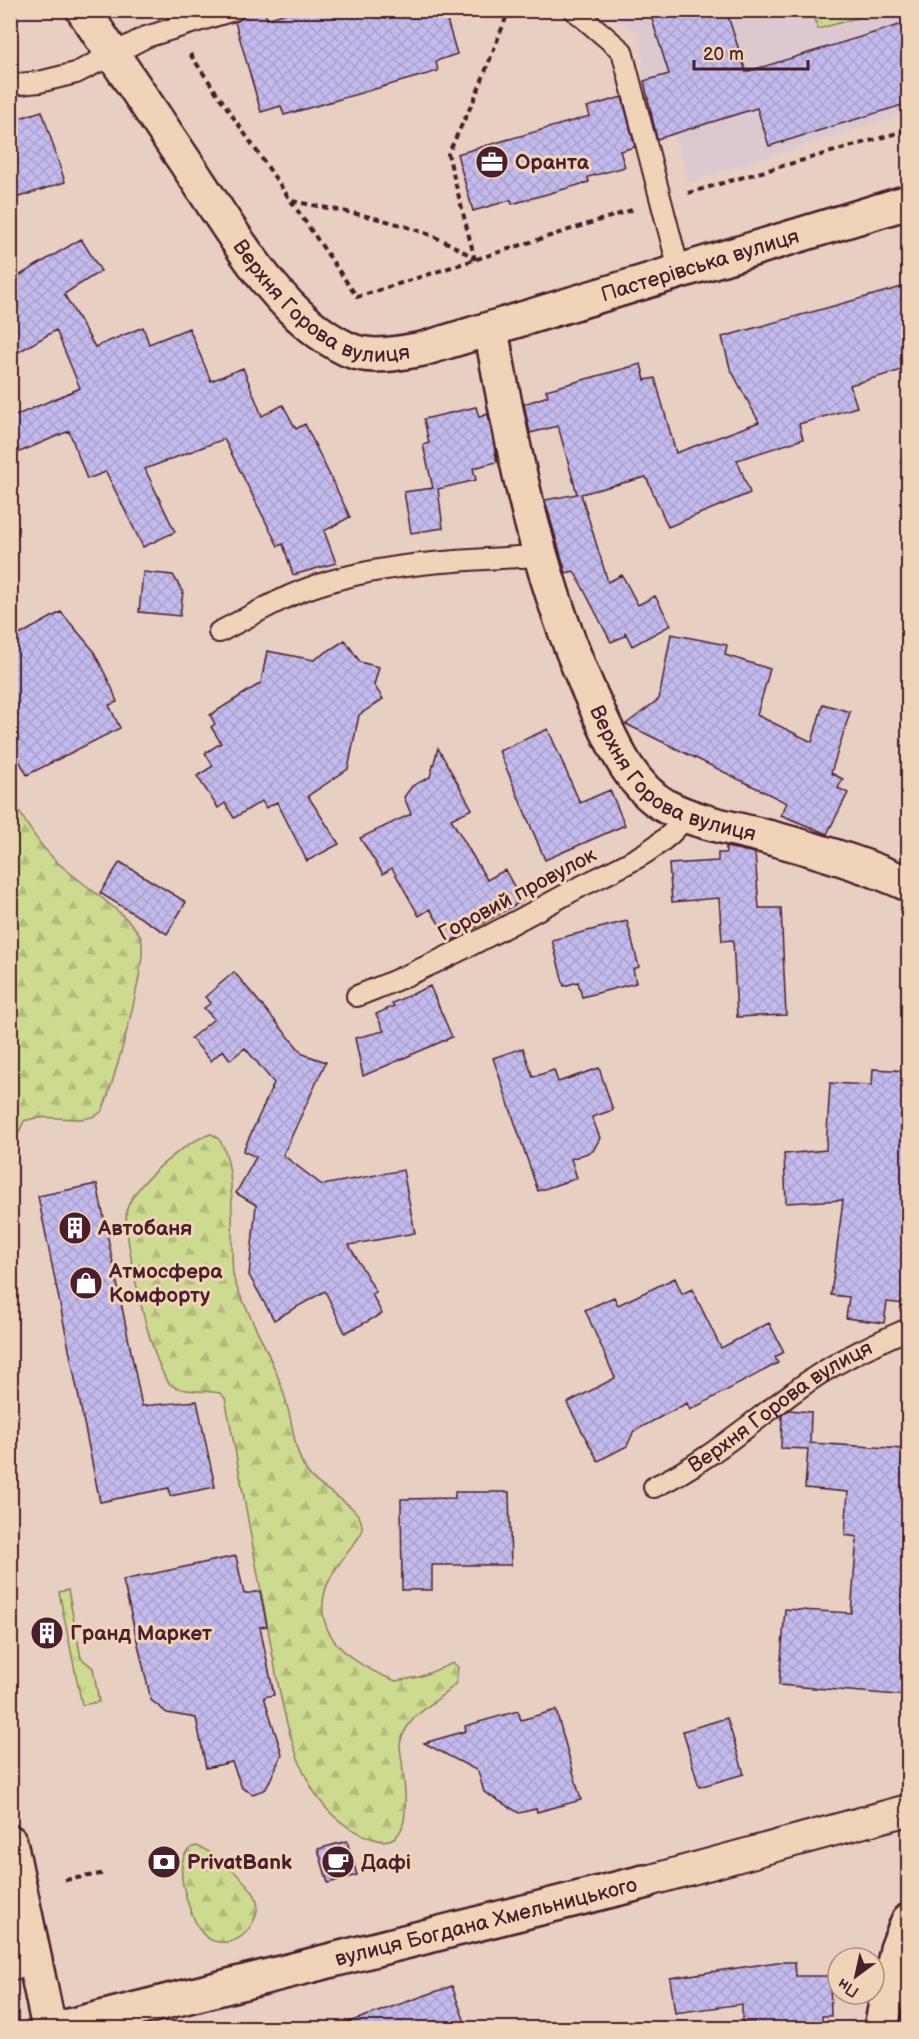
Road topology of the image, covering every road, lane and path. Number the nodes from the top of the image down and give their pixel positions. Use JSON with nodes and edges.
{"nodes":[{"id":1,"x":83,"y":10,"type":"edge"},
{"id":2,"x":234,"y":10,"type":"edge"},
{"id":3,"x":509,"y":10,"type":"edge"},
{"id":4,"x":574,"y":10,"type":"edge"},
{"id":5,"x":172,"y":29,"type":"junction"},
{"id":6,"x":113,"y":54,"type":"junction"},
{"id":7,"x":10,"y":85,"type":"edge"},
{"id":8,"x":291,"y":201,"type":"junction"},
{"id":9,"x":909,"y":202,"type":"edge"},
{"id":10,"x":679,"y":270,"type":"junction"},
{"id":11,"x":357,"y":297,"type":"dead end"},
{"id":12,"x":491,"y":329,"type":"junction"},
{"id":13,"x":540,"y":556,"type":"junction"},
{"id":14,"x":219,"y":632,"type":"dead end"},
{"id":15,"x":687,"y":815,"type":"junction"},
{"id":16,"x":909,"y":884,"type":"edge"},
{"id":17,"x":357,"y":996,"type":"dead end"},
{"id":18,"x":909,"y":1329,"type":"edge"},
{"id":19,"x":654,"y":1487,"type":"dead end"},
{"id":20,"x":909,"y":1810,"type":"edge"},
{"id":21,"x":10,"y":1842,"type":"edge"},
{"id":22,"x":106,"y":1873,"type":"dead end"},
{"id":23,"x":65,"y":1880,"type":"dead end"},
{"id":24,"x":644,"y":1882,"type":"joint"},
{"id":25,"x":909,"y":1921,"type":"edge"},
{"id":26,"x":22,"y":1960,"type":"edge"},
{"id":27,"x":49,"y":2028,"type":"edge"},
{"id":28,"x":61,"y":2028,"type":"edge"},
{"id":29,"x":881,"y":2028,"type":"edge"}],
"edges":[{"from":1,"to":6,"type":"street","name":"Верхня Горова вулиця"},
{"from":2,"to":5,"type":"lane"},
{"from":3,"to":8,"type":"path"},
{"from":4,"to":10,"type":"lane"},
{"from":5,"to":6,"type":"lane"},
{"from":5,"to":8,"type":"path"},
{"from":6,"to":7,"type":"lane"},
{"from":6,"to":12,"type":"street","name":"Верхня Горова вулиця"},
{"from":8,"to":11,"type":"path"},
{"from":9,"to":10,"type":"street","name":"Пастерівська вулиця"},
{"from":10,"to":12,"type":"street","name":"Пастерівська вулиця"},
{"from":12,"to":13,"type":"street","name":"Верхня Горова вулиця"},
{"from":13,"to":14,"type":"lane"},
{"from":13,"to":15,"type":"street","name":"Верхня Горова вулиця"},
{"from":15,"to":16,"type":"street","name":"Верхня Горова вулиця"},
{"from":15,"to":17,"type":"lane","name":"Горовий провулок"},
{"from":18,"to":19,"type":"lane","name":"Верхня Горова вулиця"},
{"from":20,"to":24,"type":"street","name":"вулиця Богдана Хмельницького"},
{"from":21,"to":26,"type":"street"},
{"from":22,"to":23,"type":"path"},
{"from":24,"to":28,"type":"street","name":"вулиця Богдана Хмельницького"},
{"from":25,"to":29,"type":"street"},
{"from":26,"to":27,"type":"street"}]}
